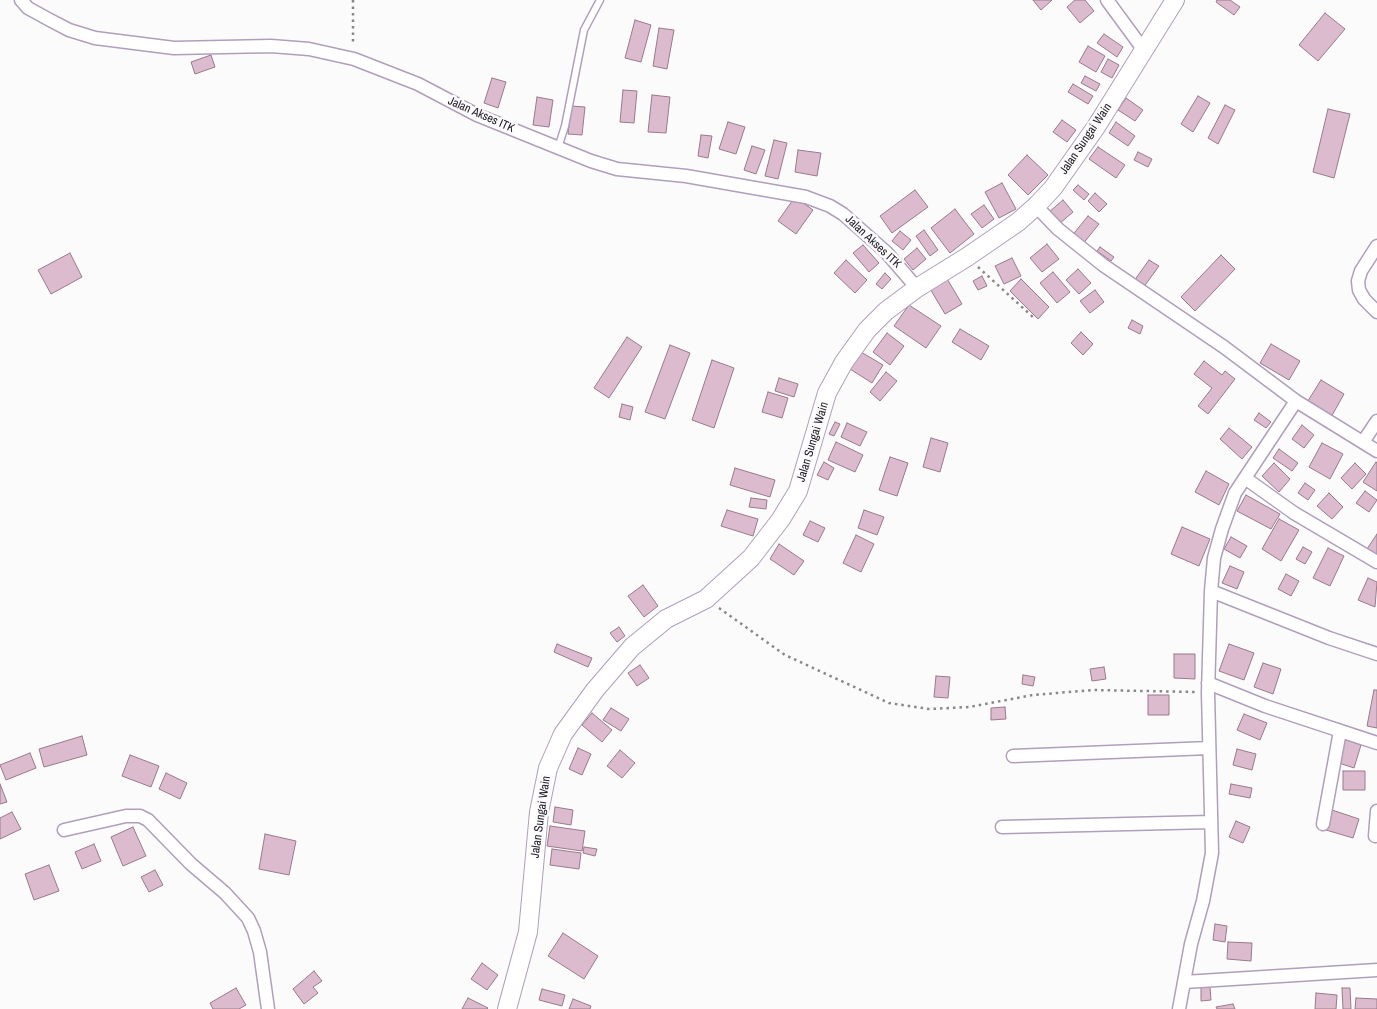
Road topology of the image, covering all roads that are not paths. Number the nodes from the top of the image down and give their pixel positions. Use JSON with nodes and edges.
{"nodes":[{"id":1,"x":21,"y":0,"type":"edge"},
{"id":2,"x":600,"y":0,"type":"edge"},
{"id":3,"x":1107,"y":0,"type":"edge"},
{"id":4,"x":1175,"y":0,"type":"edge"},
{"id":5,"x":1143,"y":49,"type":"junction"},
{"id":6,"x":558,"y":148,"type":"junction"},
{"id":7,"x":1036,"y":206,"type":"junction"},
{"id":8,"x":1377,"y":246,"type":"edge"},
{"id":9,"x":917,"y":288,"type":"junction"},
{"id":10,"x":1377,"y":312,"type":"edge"},
{"id":11,"x":1296,"y":400,"type":"junction"},
{"id":12,"x":1377,"y":421,"type":"edge"},
{"id":13,"x":1363,"y":442,"type":"junction"},
{"id":14,"x":1377,"y":451,"type":"edge"},
{"id":15,"x":1246,"y":478,"type":"junction"},
{"id":16,"x":1377,"y":562,"type":"edge"},
{"id":17,"x":1211,"y":591,"type":"junction"},
{"id":18,"x":1377,"y":654,"type":"edge"},
{"id":19,"x":1208,"y":688,"type":"junction"},
{"id":20,"x":1340,"y":731,"type":"junction"},
{"id":21,"x":1377,"y":743,"type":"edge"},
{"id":22,"x":1209,"y":748,"type":"junction"},
{"id":23,"x":1013,"y":756,"type":"dead end"},
{"id":24,"x":1377,"y":811,"type":"edge"},
{"id":25,"x":1211,"y":822,"type":"junction"},
{"id":26,"x":1323,"y":824,"type":"dead end"},
{"id":27,"x":1002,"y":827,"type":"dead end"},
{"id":28,"x":64,"y":830,"type":"dead end"},
{"id":29,"x":1375,"y":836,"type":"dead end"},
{"id":30,"x":1377,"y":970,"type":"edge"},
{"id":31,"x":1184,"y":982,"type":"junction"},
{"id":32,"x":268,"y":1009,"type":"edge"},
{"id":33,"x":507,"y":1009,"type":"edge"},
{"id":34,"x":1178,"y":1009,"type":"edge"}],
"edges":[{"from":1,"to":6,"type":"street","name":"Jalan Akses ITK"},
{"from":2,"to":6,"type":"lane"},
{"from":3,"to":5,"type":"street"},
{"from":4,"to":5,"type":"street","name":"Jalan Sungai Wain"},
{"from":5,"to":7,"type":"street","name":"Jalan Sungai Wain"},
{"from":6,"to":9,"type":"street","name":"Jalan Akses ITK"},
{"from":7,"to":9,"type":"street","name":"Jalan Sungai Wain"},
{"from":7,"to":11,"type":"street"},
{"from":8,"to":10,"type":"street"},
{"from":9,"to":33,"type":"street","name":"Jalan Sungai Wain"},
{"from":11,"to":13,"type":"street"},
{"from":11,"to":15,"type":"street"},
{"from":12,"to":13,"type":"street"},
{"from":13,"to":14,"type":"street"},
{"from":15,"to":16,"type":"street"},
{"from":15,"to":17,"type":"street"},
{"from":17,"to":18,"type":"street"},
{"from":17,"to":19,"type":"street"},
{"from":19,"to":20,"type":"street"},
{"from":19,"to":22,"type":"street"},
{"from":20,"to":21,"type":"street"},
{"from":20,"to":26,"type":"street"},
{"from":22,"to":23,"type":"street"},
{"from":22,"to":25,"type":"street"},
{"from":24,"to":29,"type":"street"},
{"from":25,"to":27,"type":"street"},
{"from":25,"to":31,"type":"street"},
{"from":28,"to":32,"type":"street"},
{"from":30,"to":31,"type":"street"},
{"from":31,"to":34,"type":"street"}]}
